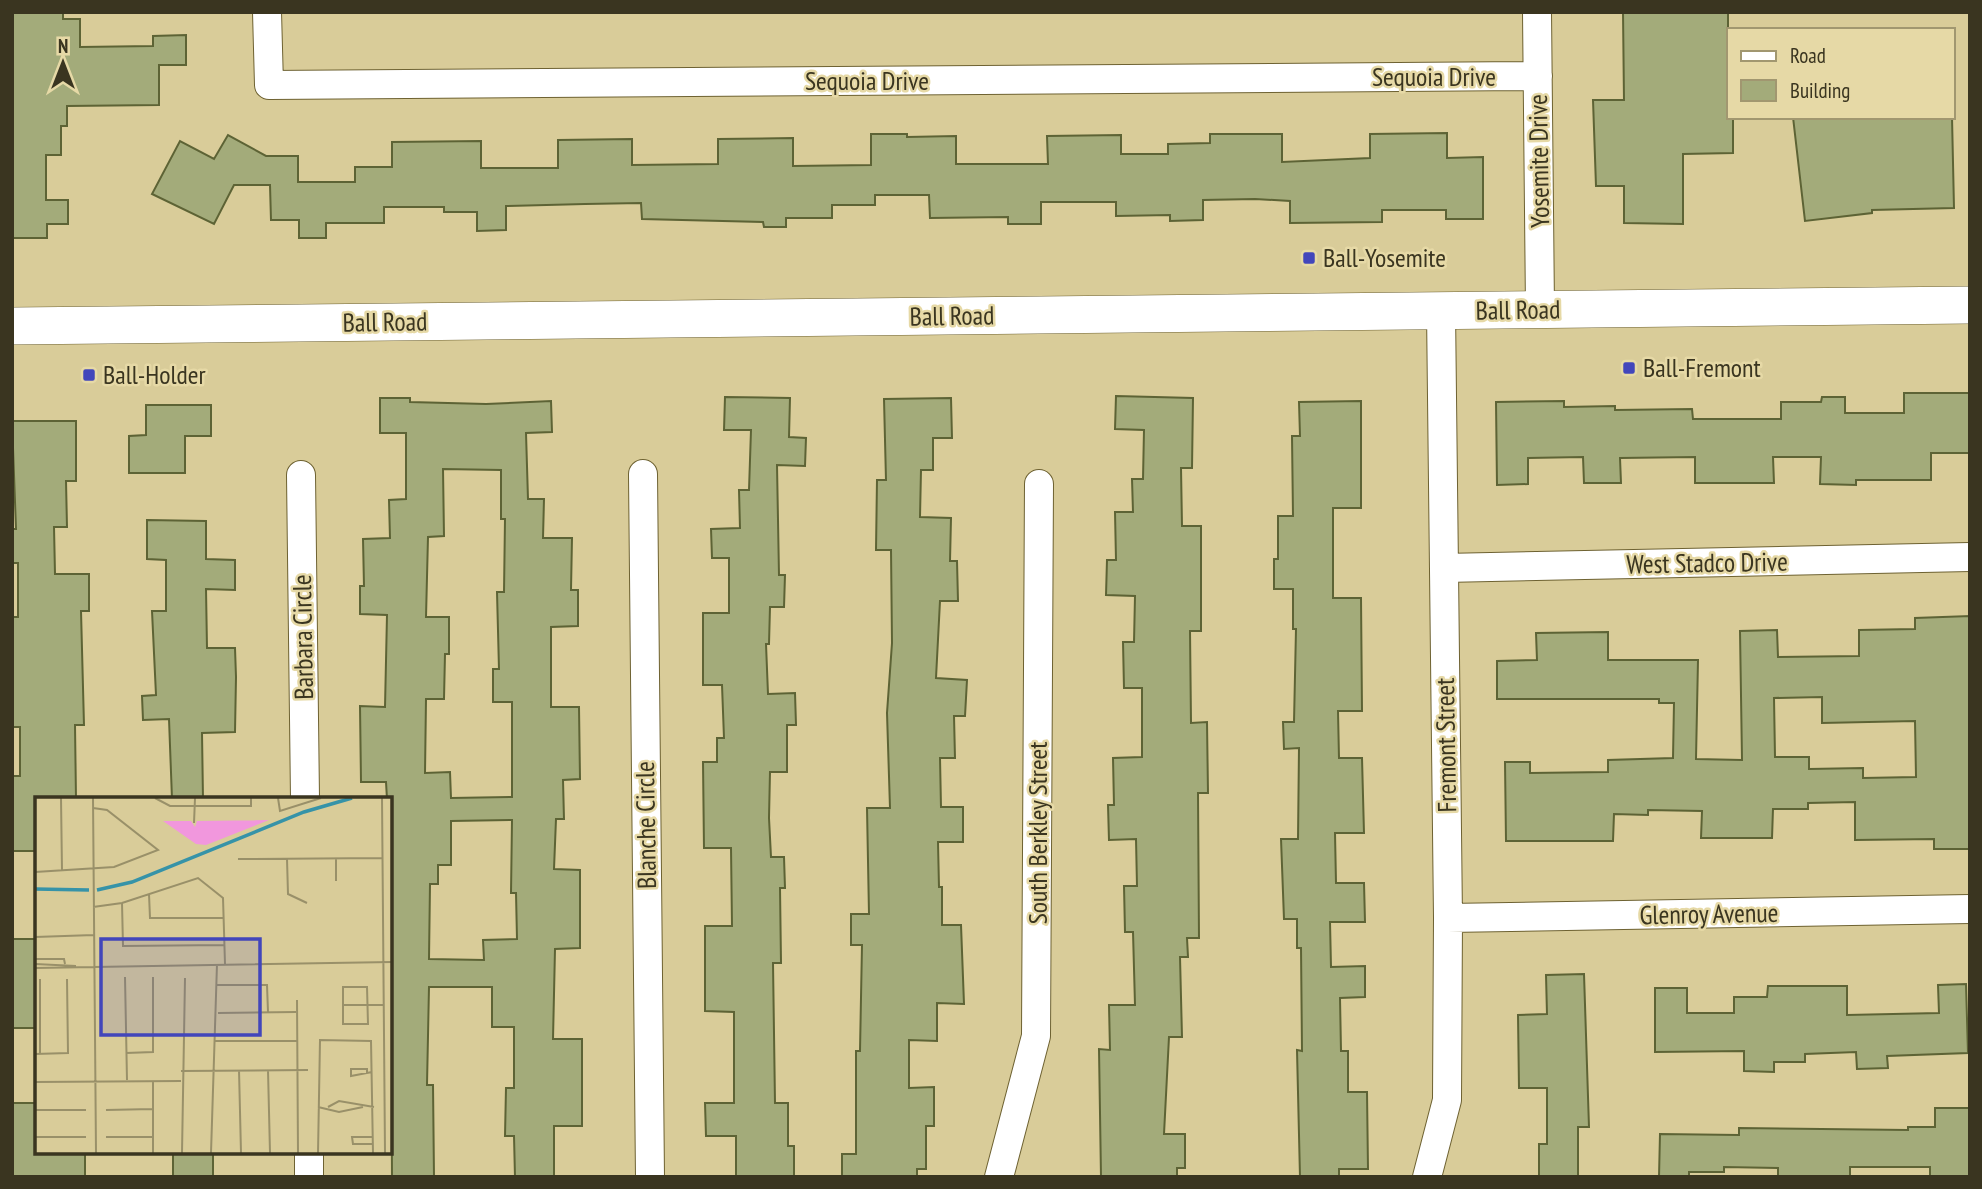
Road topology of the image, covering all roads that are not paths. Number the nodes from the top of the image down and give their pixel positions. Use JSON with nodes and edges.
{"nodes":[{"id":1,"x":267,"y":12,"type":"edge"},
{"id":2,"x":1537,"y":12,"type":"edge"},
{"id":3,"x":1538,"y":76,"type":"junction"},
{"id":4,"x":1970,"y":305,"type":"edge"},
{"id":5,"x":1540,"y":309,"type":"junction"},
{"id":6,"x":1441,"y":310,"type":"junction"},
{"id":7,"x":12,"y":326,"type":"edge"},
{"id":8,"x":643,"y":474,"type":"dead end"},
{"id":9,"x":301,"y":475,"type":"dead end"},
{"id":10,"x":1039,"y":484,"type":"dead end"},
{"id":11,"x":1970,"y":557,"type":"edge"},
{"id":12,"x":1444,"y":568,"type":"junction"},
{"id":13,"x":305,"y":797,"type":"edge"},
{"id":14,"x":1970,"y":909,"type":"edge"},
{"id":15,"x":1448,"y":918,"type":"junction"},
{"id":16,"x":309,"y":1154,"type":"edge"},
{"id":17,"x":309,"y":1177,"type":"edge"},
{"id":18,"x":650,"y":1177,"type":"edge"},
{"id":19,"x":999,"y":1177,"type":"edge"},
{"id":20,"x":1427,"y":1177,"type":"edge"}],
"edges":[{"from":1,"to":3,"type":"street","name":"Sequoia Drive"},
{"from":2,"to":3,"type":"street","name":"Yosemite Drive"},
{"from":3,"to":5,"type":"street","name":"Yosemite Drive"},
{"from":4,"to":5,"type":"main road","name":"Ball Road"},
{"from":5,"to":6,"type":"main road","name":"Ball Road"},
{"from":6,"to":7,"type":"main road","name":"Ball Road"},
{"from":6,"to":12,"type":"street","name":"Fremont Street"},
{"from":8,"to":18,"type":"street","name":"Blanche Circle"},
{"from":9,"to":13,"type":"street","name":"Barbara Circle"},
{"from":10,"to":19,"type":"street","name":"South Berkley Street"},
{"from":11,"to":12,"type":"street","name":"West Stadco Drive"},
{"from":12,"to":15,"type":"street","name":"Fremont Street"},
{"from":14,"to":15,"type":"street","name":"Glenroy Avenue"},
{"from":15,"to":20,"type":"street","name":"Fremont Street"},
{"from":16,"to":17,"type":"street"}]}
